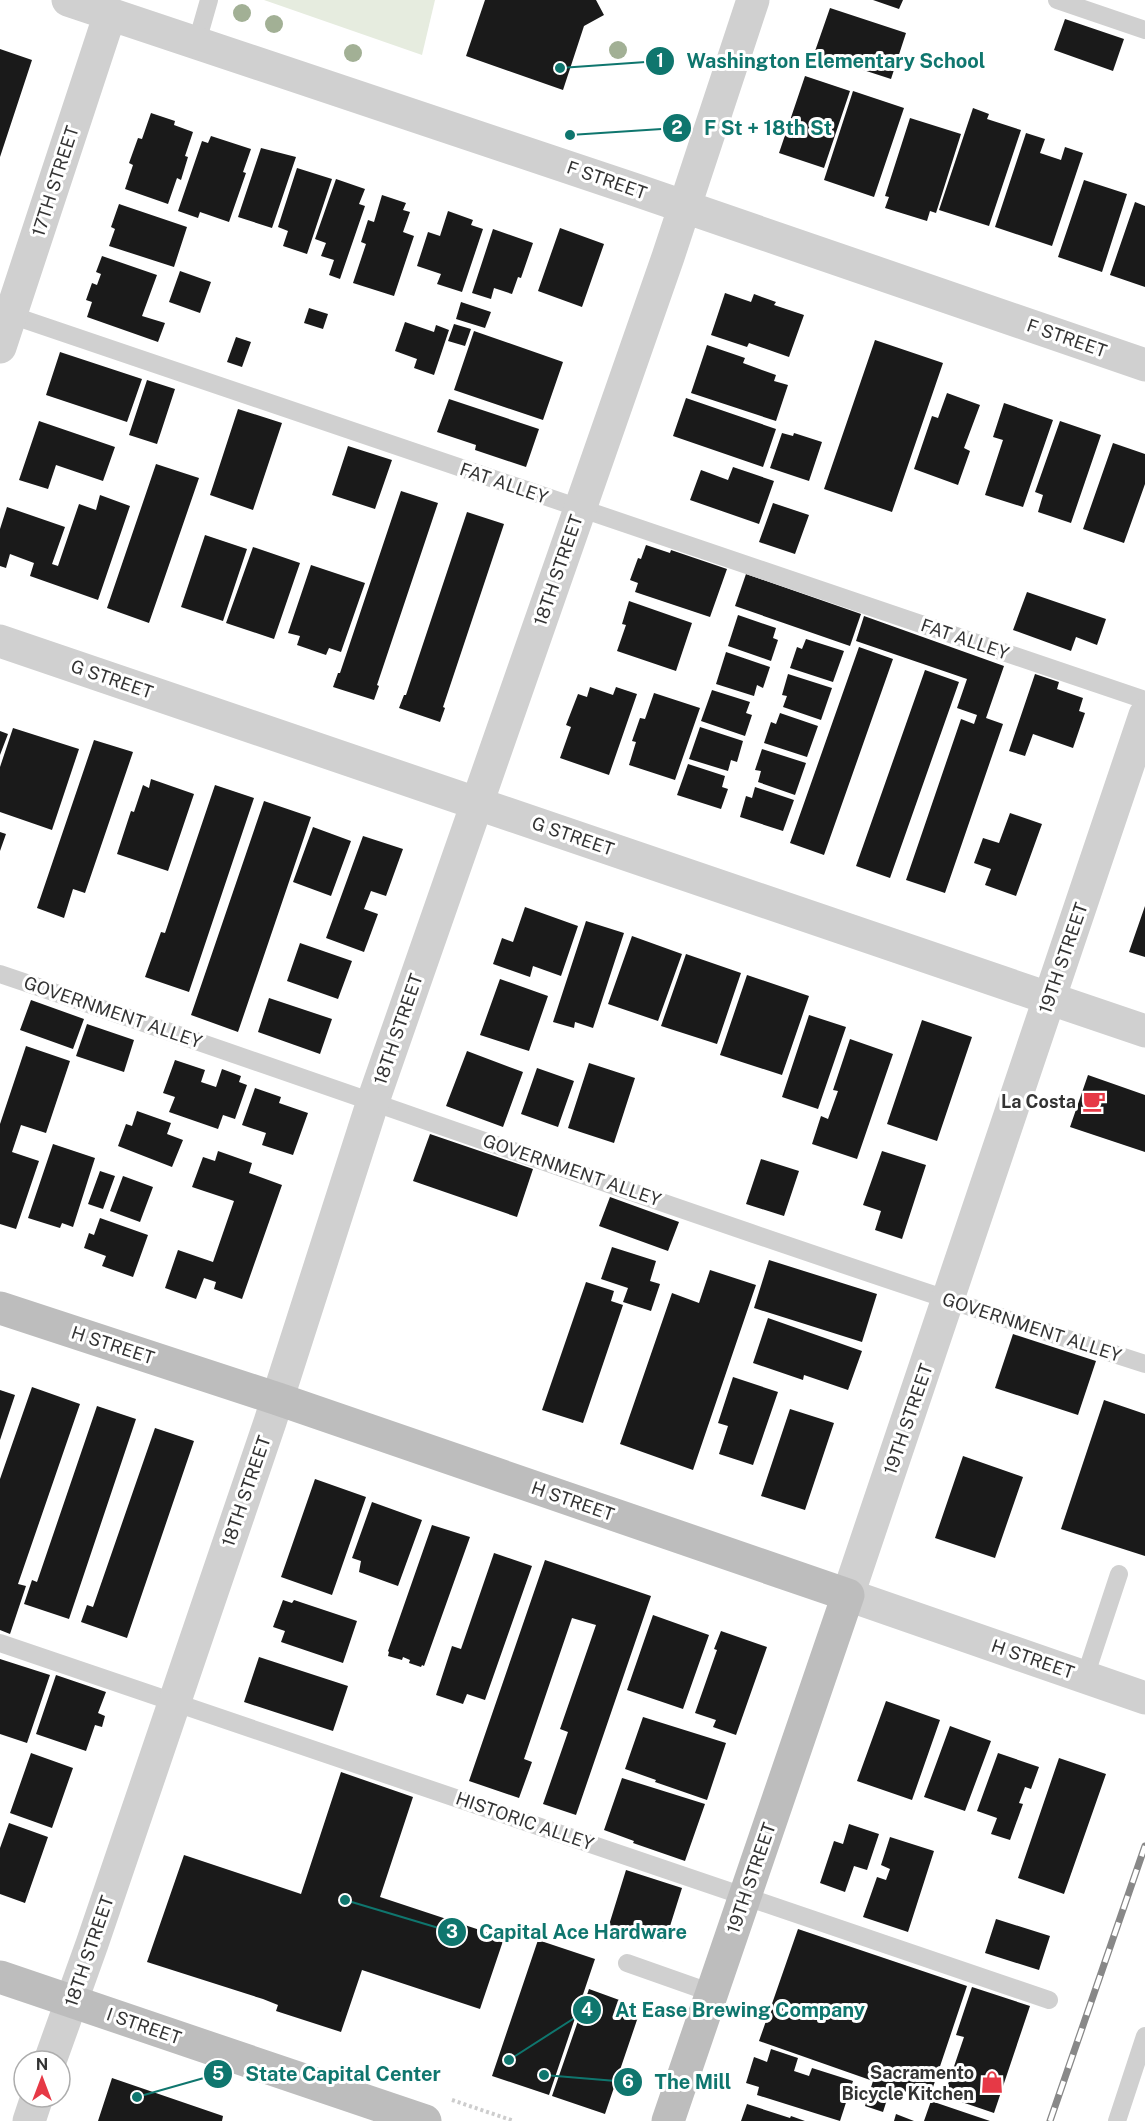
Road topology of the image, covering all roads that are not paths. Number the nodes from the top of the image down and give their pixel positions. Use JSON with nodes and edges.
{"nodes":[{"id":1,"x":68,"y":0,"type":"edge"},
{"id":2,"x":209,"y":0,"type":"edge"},
{"id":3,"x":753,"y":0,"type":"edge"},
{"id":4,"x":1057,"y":0,"type":"edge"},
{"id":5,"x":110,"y":14,"type":"junction"},
{"id":6,"x":1145,"y":30,"type":"edge"},
{"id":7,"x":197,"y":42,"type":"junction"},
{"id":8,"x":685,"y":208,"type":"junction"},
{"id":9,"x":5,"y":313,"type":"edge"},
{"id":10,"x":0,"y":347,"type":"edge"},
{"id":11,"x":1145,"y":365,"type":"edge"},
{"id":12,"x":580,"y":508,"type":"junction"},
{"id":13,"x":0,"y":641,"type":"edge"},
{"id":14,"x":1145,"y":700,"type":"edge"},
{"id":15,"x":1145,"y":715,"type":"edge"},
{"id":16,"x":476,"y":803,"type":"junction"},
{"id":17,"x":0,"y":974,"type":"edge"},
{"id":18,"x":1049,"y":998,"type":"junction"},
{"id":19,"x":1145,"y":1031,"type":"edge"},
{"id":20,"x":373,"y":1101,"type":"junction"},
{"id":21,"x":947,"y":1300,"type":"junction"},
{"id":22,"x":0,"y":1308,"type":"edge"},
{"id":23,"x":1145,"y":1364,"type":"edge"},
{"id":24,"x":278,"y":1399,"type":"junction"},
{"id":25,"x":1119,"y":1574,"type":"dead end"},
{"id":26,"x":848,"y":1595,"type":"junction"},
{"id":27,"x":0,"y":1643,"type":"edge"},
{"id":28,"x":1085,"y":1677,"type":"junction"},
{"id":29,"x":1145,"y":1698,"type":"edge"},
{"id":30,"x":174,"y":1701,"type":"junction"},
{"id":31,"x":744,"y":1896,"type":"junction"},
{"id":32,"x":627,"y":1963,"type":"dead end"},
{"id":33,"x":0,"y":1977,"type":"edge"},
{"id":34,"x":712,"y":1993,"type":"junction"},
{"id":35,"x":71,"y":2000,"type":"junction"},
{"id":36,"x":1049,"y":2000,"type":"dead end"},
{"id":37,"x":1145,"y":2036,"type":"edge"},
{"id":38,"x":54,"y":2049,"type":"edge"},
{"id":39,"x":424,"y":2121,"type":"edge"},
{"id":40,"x":668,"y":2121,"type":"edge"},
{"id":41,"x":1117,"y":2121,"type":"edge"}],
"edges":[{"from":1,"to":5,"type":"street","name":"F STREET"},
{"from":2,"to":7,"type":"lane"},
{"from":3,"to":8,"type":"street","name":"18TH STREET"},
{"from":4,"to":6,"type":"lane"},
{"from":5,"to":7,"type":"street","name":"F STREET"},
{"from":5,"to":9,"type":"street","name":"17TH STREET"},
{"from":7,"to":8,"type":"street","name":"F STREET"},
{"from":8,"to":11,"type":"street","name":"F STREET"},
{"from":8,"to":12,"type":"street","name":"18TH STREET"},
{"from":9,"to":10,"type":"street","name":"17TH STREET"},
{"from":9,"to":12,"type":"lane","name":"FAT ALLEY"},
{"from":12,"to":14,"type":"lane","name":"FAT ALLEY"},
{"from":12,"to":16,"type":"street","name":"18TH STREET"},
{"from":13,"to":16,"type":"street","name":"G STREET"},
{"from":15,"to":18,"type":"street","name":"19TH STREET"},
{"from":16,"to":18,"type":"street","name":"G STREET"},
{"from":16,"to":20,"type":"street","name":"18TH STREET"},
{"from":17,"to":20,"type":"lane","name":"GOVERNMENT ALLEY"},
{"from":18,"to":19,"type":"street","name":"G STREET"},
{"from":18,"to":21,"type":"street","name":"19TH STREET"},
{"from":20,"to":21,"type":"lane","name":"GOVERNMENT ALLEY"},
{"from":20,"to":24,"type":"street","name":"18TH STREET"},
{"from":21,"to":23,"type":"lane","name":"GOVERNMENT ALLEY"},
{"from":21,"to":26,"type":"street","name":"19TH STREET"},
{"from":22,"to":24,"type":"street","name":"H STREET"},
{"from":24,"to":26,"type":"street","name":"H STREET"},
{"from":24,"to":30,"type":"street","name":"18TH STREET"},
{"from":25,"to":28,"type":"lane"},
{"from":26,"to":28,"type":"street","name":"H STREET"},
{"from":26,"to":31,"type":"street","name":"19TH STREET"},
{"from":27,"to":30,"type":"lane","name":"HISTORIC ALLEY"},
{"from":28,"to":29,"type":"street","name":"H STREET"},
{"from":30,"to":31,"type":"lane","name":"HISTORIC ALLEY"},
{"from":30,"to":35,"type":"street","name":"18TH STREET"},
{"from":31,"to":34,"type":"street","name":"19TH STREET"},
{"from":31,"to":36,"type":"lane","name":"HISTORIC ALLEY"},
{"from":32,"to":34,"type":"lane"},
{"from":33,"to":35,"type":"street","name":"I STREET"},
{"from":34,"to":40,"type":"street","name":"19TH STREET"},
{"from":35,"to":38,"type":"street","name":"18TH STREET"},
{"from":35,"to":39,"type":"street","name":"I STREET"},
{"from":37,"to":41,"type":"lane"}]}
